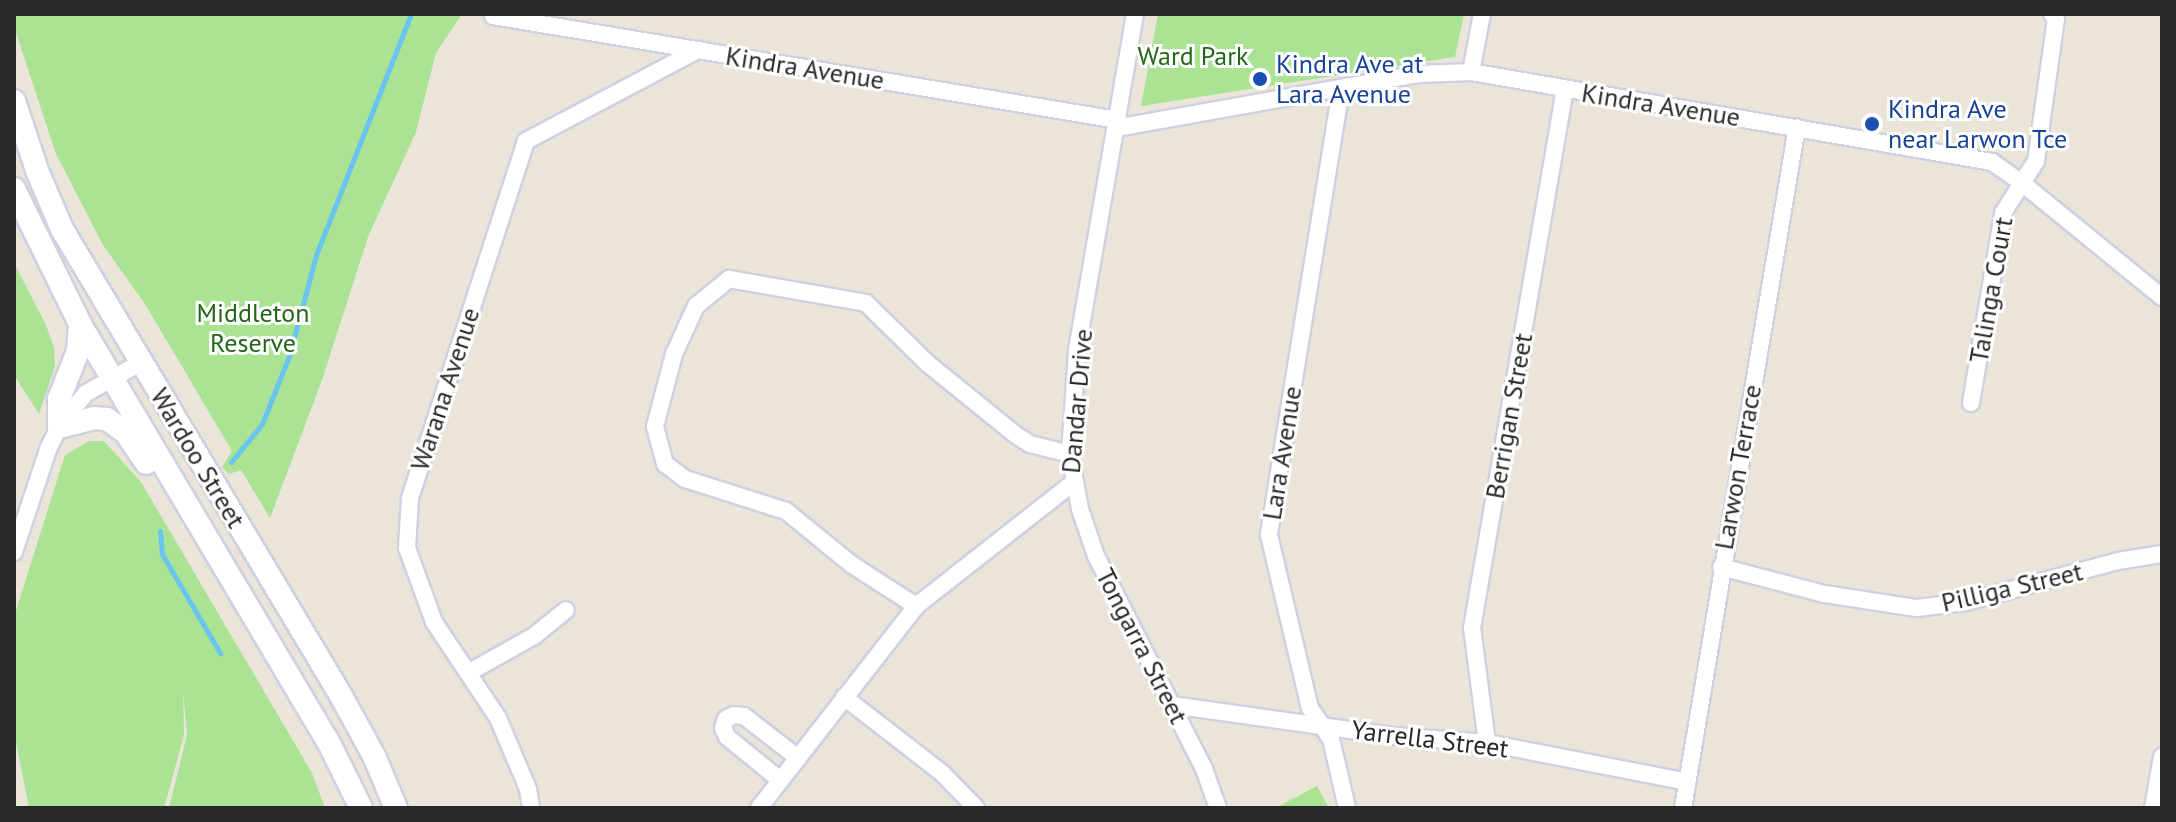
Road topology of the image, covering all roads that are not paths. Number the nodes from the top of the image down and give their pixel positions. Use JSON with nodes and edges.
{"nodes":[{"id":1,"x":1135,"y":14,"type":"edge"},
{"id":2,"x":1482,"y":14,"type":"edge"},
{"id":3,"x":2052,"y":14,"type":"edge"},
{"id":4,"x":493,"y":16,"type":"edge"},
{"id":5,"x":698,"y":50,"type":"junction"},
{"id":6,"x":1471,"y":72,"type":"junction"},
{"id":7,"x":1341,"y":89,"type":"junction"},
{"id":8,"x":1565,"y":89,"type":"junction"},
{"id":9,"x":14,"y":101,"type":"edge"},
{"id":10,"x":1117,"y":124,"type":"junction"},
{"id":11,"x":1797,"y":127,"type":"junction"},
{"id":12,"x":2022,"y":183,"type":"junction"},
{"id":13,"x":14,"y":189,"type":"edge"},
{"id":14,"x":2162,"y":297,"type":"edge"},
{"id":15,"x":80,"y":324,"type":"junction"},
{"id":16,"x":140,"y":363,"type":"junction"},
{"id":17,"x":113,"y":377,"type":"junction"},
{"id":18,"x":1971,"y":403,"type":"dead end"},
{"id":19,"x":59,"y":427,"type":"junction"},
{"id":20,"x":1070,"y":454,"type":"junction"},
{"id":21,"x":173,"y":481,"type":"junction"},
{"id":22,"x":1074,"y":482,"type":"junction"},
{"id":23,"x":14,"y":552,"type":"edge"},
{"id":24,"x":2162,"y":554,"type":"edge"},
{"id":25,"x":1721,"y":567,"type":"junction"},
{"id":26,"x":916,"y":606,"type":"junction"},
{"id":27,"x":566,"y":610,"type":"dead end"},
{"id":28,"x":468,"y":673,"type":"junction"},
{"id":29,"x":844,"y":697,"type":"junction"},
{"id":30,"x":1172,"y":705,"type":"junction"},
{"id":31,"x":1322,"y":726,"type":"junction"},
{"id":32,"x":1487,"y":743,"type":"junction"},
{"id":33,"x":798,"y":758,"type":"junction"},
{"id":34,"x":2161,"y":766,"type":"edge"},
{"id":35,"x":780,"y":780,"type":"junction"},
{"id":36,"x":1687,"y":782,"type":"junction"},
{"id":37,"x":361,"y":808,"type":"edge"},
{"id":38,"x":396,"y":808,"type":"edge"},
{"id":39,"x":531,"y":808,"type":"edge"},
{"id":40,"x":759,"y":808,"type":"edge"},
{"id":41,"x":976,"y":808,"type":"edge"},
{"id":42,"x":1218,"y":808,"type":"edge"},
{"id":43,"x":1347,"y":808,"type":"edge"},
{"id":44,"x":1683,"y":808,"type":"edge"},
{"id":45,"x":2153,"y":808,"type":"edge"}],
"edges":[{"from":1,"to":10,"type":"street","name":"Dandar Drive"},
{"from":2,"to":6,"type":"street"},
{"from":3,"to":12,"type":"street","name":"Talinga Court"},
{"from":4,"to":5,"type":"street","name":"Kindra Avenue"},
{"from":5,"to":10,"type":"street","name":"Kindra Avenue"},
{"from":5,"to":28,"type":"street","name":"Warana Avenue"},
{"from":6,"to":7,"type":"street","name":"Kindra Avenue"},
{"from":6,"to":8,"type":"street","name":"Kindra Avenue"},
{"from":7,"to":10,"type":"street","name":"Kindra Avenue"},
{"from":7,"to":31,"type":"street","name":"Lara Avenue"},
{"from":8,"to":11,"type":"street","name":"Kindra Avenue"},
{"from":8,"to":32,"type":"street","name":"Berrigan Street"},
{"from":9,"to":16,"type":"main road","name":"Wardoo Street"},
{"from":10,"to":20,"type":"street","name":"Dandar Drive"},
{"from":11,"to":12,"type":"street","name":"Kindra Avenue"},
{"from":11,"to":25,"type":"street","name":"Larwon Terrace"},
{"from":12,"to":14,"type":"street","name":"Kindra Avenue"},
{"from":12,"to":18,"type":"street","name":"Talinga Court"},
{"from":13,"to":15,"type":"main road","name":"Wardoo Street"},
{"from":15,"to":17,"type":"main road","name":"Wardoo Street"},
{"from":15,"to":19,"type":"main road"},
{"from":16,"to":17,"type":"street"},
{"from":16,"to":38,"type":"main road","name":"Wardoo Street"},
{"from":17,"to":19,"type":"street"},
{"from":17,"to":21,"type":"main road","name":"Wardoo Street"},
{"from":19,"to":21,"type":"main road"},
{"from":19,"to":23,"type":"street"},
{"from":20,"to":22,"type":"street","name":"Dandar Drive"},
{"from":20,"to":26,"type":"street"},
{"from":21,"to":37,"type":"main road","name":"Wardoo Street"},
{"from":22,"to":26,"type":"street","name":"Dandar Drive"},
{"from":22,"to":30,"type":"street","name":"Tongarra Street"},
{"from":24,"to":25,"type":"street","name":"Pilliga Street"},
{"from":25,"to":36,"type":"street","name":"Larwon Terrace"},
{"from":26,"to":29,"type":"street","name":"Dandar Drive"},
{"from":27,"to":28,"type":"street"},
{"from":28,"to":39,"type":"street","name":"Warana Avenue"},
{"from":29,"to":33,"type":"street","name":"Dandar Drive"},
{"from":29,"to":41,"type":"street"},
{"from":30,"to":31,"type":"street","name":"Yarrella Street"},
{"from":30,"to":42,"type":"street","name":"Tongarra Street"},
{"from":31,"to":32,"type":"street","name":"Yarrella Street"},
{"from":31,"to":43,"type":"street","name":"Lara Avenue"},
{"from":32,"to":36,"type":"street","name":"Yarrella Street"},
{"from":33,"to":35,"type":"street","name":"Dandar Drive"},
{"from":33,"to":35,"type":"street"},
{"from":34,"to":45,"type":"street"},
{"from":35,"to":40,"type":"street","name":"Dandar Drive"},
{"from":36,"to":44,"type":"street","name":"Larwon Terrace"}]}
